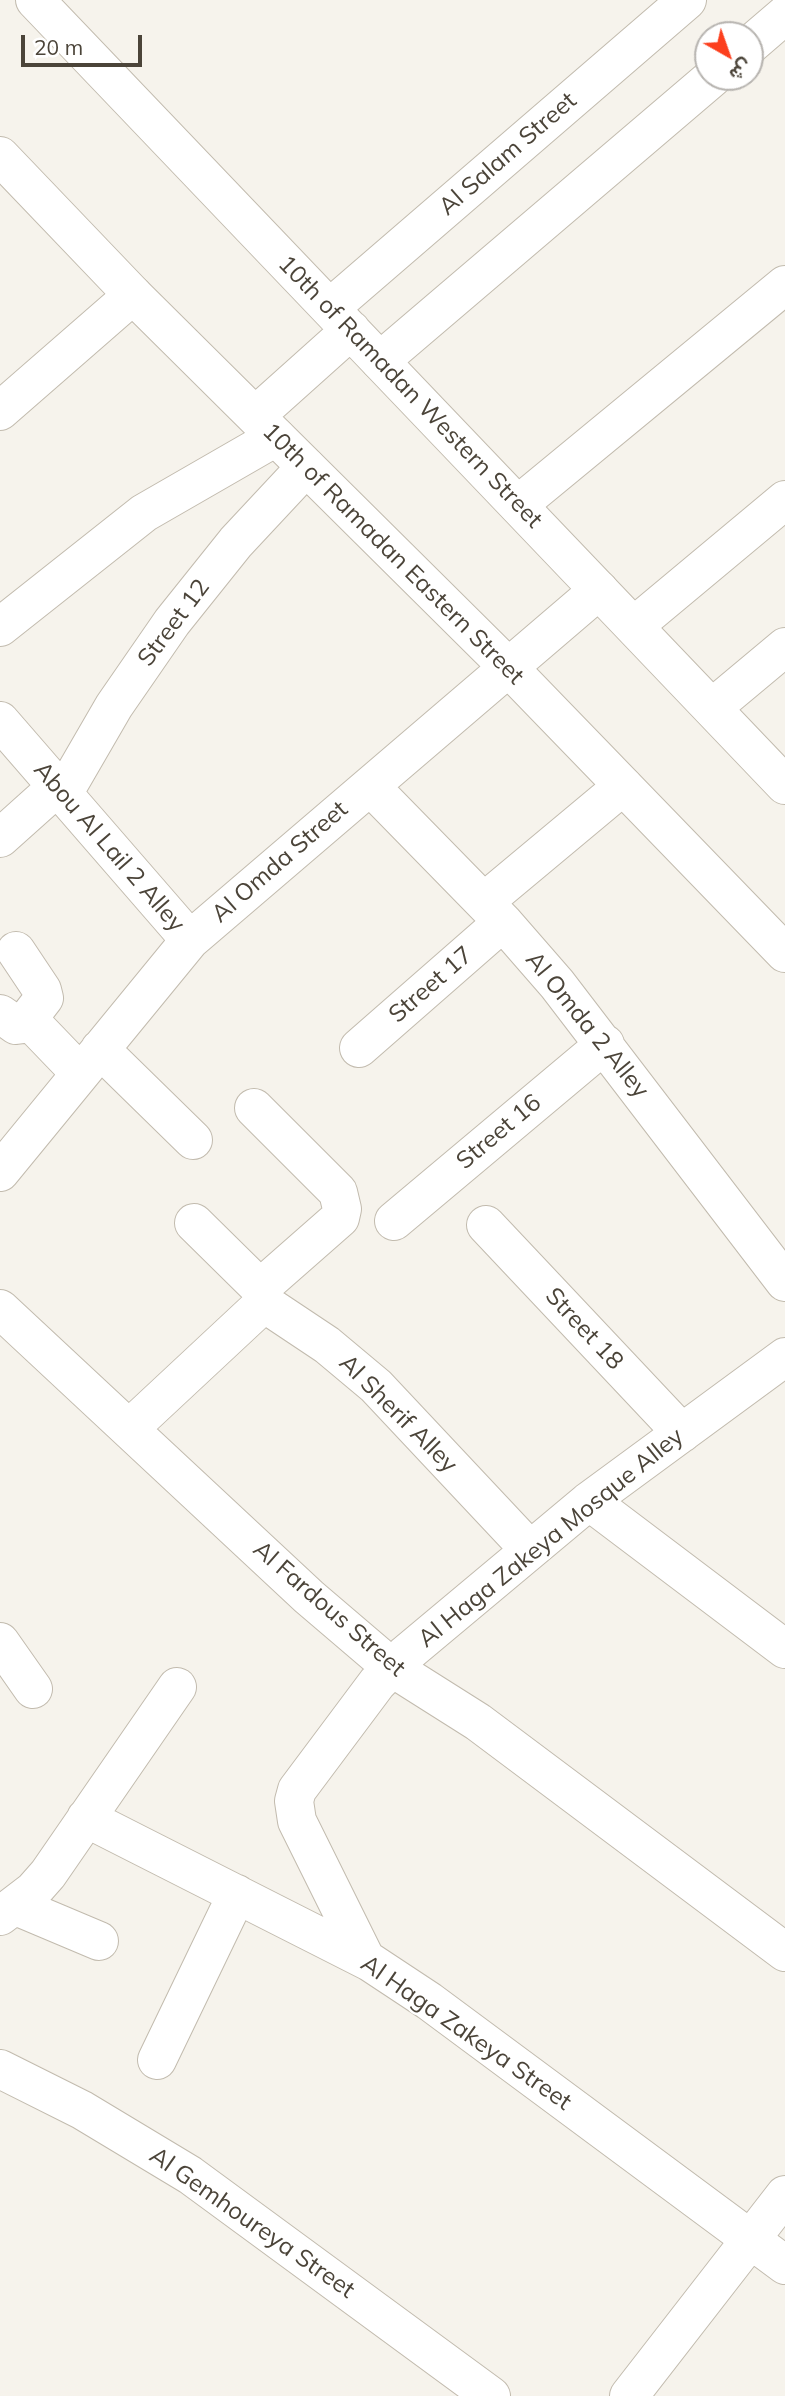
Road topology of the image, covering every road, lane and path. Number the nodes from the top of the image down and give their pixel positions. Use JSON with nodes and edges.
{"nodes":[{"id":1,"x":35,"y":0,"type":"edge"},
{"id":2,"x":687,"y":0,"type":"edge"},
{"id":3,"x":785,"y":15,"type":"edge"},
{"id":4,"x":764,"y":33,"type":"edge"},
{"id":5,"x":697,"y":91,"type":"edge"},
{"id":6,"x":0,"y":156,"type":"edge"},
{"id":7,"x":785,"y":285,"type":"edge"},
{"id":8,"x":133,"y":295,"type":"junction"},
{"id":9,"x":341,"y":319,"type":"junction"},
{"id":10,"x":380,"y":361,"type":"junction"},
{"id":11,"x":0,"y":411,"type":"edge"},
{"id":12,"x":266,"y":426,"type":"junction"},
{"id":13,"x":306,"y":467,"type":"junction"},
{"id":14,"x":785,"y":500,"type":"edge"},
{"id":15,"x":518,"y":505,"type":"junction"},
{"id":16,"x":599,"y":590,"type":"junction"},
{"id":17,"x":634,"y":626,"type":"junction"},
{"id":18,"x":0,"y":627,"type":"edge"},
{"id":19,"x":785,"y":647,"type":"edge"},
{"id":20,"x":508,"y":667,"type":"junction"},
{"id":21,"x":712,"y":708,"type":"junction"},
{"id":22,"x":0,"y":721,"type":"edge"},
{"id":23,"x":785,"y":785,"type":"edge"},
{"id":24,"x":370,"y":786,"type":"junction"},
{"id":25,"x":623,"y":786,"type":"junction"},
{"id":26,"x":60,"y":790,"type":"junction"},
{"id":27,"x":0,"y":838,"type":"edge"},
{"id":28,"x":493,"y":912,"type":"junction"},
{"id":29,"x":190,"y":940,"type":"junction"},
{"id":30,"x":16,"y":951,"type":"dead end"},
{"id":31,"x":785,"y":953,"type":"edge"},
{"id":32,"x":14,"y":1016,"type":"edge"},
{"id":33,"x":605,"y":1044,"type":"junction"},
{"id":34,"x":359,"y":1048,"type":"dead end"},
{"id":35,"x":90,"y":1061,"type":"junction"},
{"id":36,"x":254,"y":1108,"type":"dead end"},
{"id":37,"x":193,"y":1140,"type":"dead end"},
{"id":38,"x":0,"y":1172,"type":"edge"},
{"id":39,"x":394,"y":1221,"type":"dead end"},
{"id":40,"x":194,"y":1223,"type":"dead end"},
{"id":41,"x":486,"y":1225,"type":"dead end"},
{"id":42,"x":785,"y":1282,"type":"edge"},
{"id":43,"x":263,"y":1297,"type":"junction"},
{"id":44,"x":0,"y":1309,"type":"edge"},
{"id":45,"x":778,"y":1373,"type":"edge"},
{"id":46,"x":130,"y":1428,"type":"junction"},
{"id":47,"x":682,"y":1433,"type":"junction"},
{"id":48,"x":589,"y":1501,"type":"junction"},
{"id":49,"x":530,"y":1550,"type":"junction"},
{"id":50,"x":0,"y":1642,"type":"edge"},
{"id":51,"x":785,"y":1649,"type":"edge"},
{"id":52,"x":391,"y":1667,"type":"junction"},
{"id":53,"x":177,"y":1687,"type":"dead end"},
{"id":54,"x":33,"y":1689,"type":"dead end"},
{"id":55,"x":86,"y":1818,"type":"junction"},
{"id":56,"x":237,"y":1894,"type":"junction"},
{"id":57,"x":8,"y":1911,"type":"edge"},
{"id":58,"x":99,"y":1941,"type":"dead end"},
{"id":59,"x":785,"y":1952,"type":"edge"},
{"id":60,"x":366,"y":1960,"type":"junction"},
{"id":61,"x":156,"y":2060,"type":"dead end"},
{"id":62,"x":0,"y":2069,"type":"edge"},
{"id":63,"x":785,"y":2195,"type":"edge"},
{"id":64,"x":750,"y":2239,"type":"junction"},
{"id":65,"x":785,"y":2265,"type":"edge"},
{"id":66,"x":491,"y":2396,"type":"edge"},
{"id":67,"x":629,"y":2396,"type":"edge"}],
"edges":[{"from":1,"to":9,"type":"street","name":"10th of Ramadan Western Street"},
{"from":2,"to":9,"type":"street","name":"Al Salam Street"},
{"from":3,"to":4,"type":"street"},
{"from":5,"to":10,"type":"street"},
{"from":6,"to":8,"type":"street","name":"10th of Ramadan Eastern Street"},
{"from":7,"to":15,"type":"street"},
{"from":8,"to":11,"type":"street"},
{"from":8,"to":12,"type":"street","name":"10th of Ramadan Eastern Street"},
{"from":9,"to":10,"type":"street","name":"10th of Ramadan Western Street"},
{"from":9,"to":12,"type":"street","name":"Al Salam Street"},
{"from":10,"to":15,"type":"street","name":"10th of Ramadan Western Street"},
{"from":12,"to":13,"type":"street","name":"10th of Ramadan Eastern Street"},
{"from":12,"to":18,"type":"street","name":"Al Salam Street"},
{"from":13,"to":20,"type":"street","name":"10th of Ramadan Eastern Street"},
{"from":13,"to":26,"type":"street","name":"Street 12"},
{"from":14,"to":17,"type":"street"},
{"from":15,"to":16,"type":"street","name":"10th of Ramadan Western Street"},
{"from":16,"to":17,"type":"street","name":"10th of Ramadan Western Street"},
{"from":16,"to":20,"type":"street","name":"Al Omda Street"},
{"from":17,"to":21,"type":"street","name":"10th of Ramadan Western Street"},
{"from":19,"to":21,"type":"street"},
{"from":20,"to":24,"type":"street","name":"Al Omda Street"},
{"from":20,"to":25,"type":"street","name":"10th of Ramadan Eastern Street"},
{"from":21,"to":23,"type":"street","name":"10th of Ramadan Western Street"},
{"from":22,"to":26,"type":"street","name":"Abou Al Lail 2 Alley"},
{"from":24,"to":28,"type":"street","name":"Al Omda 2 Alley"},
{"from":24,"to":29,"type":"street","name":"Al Omda Street"},
{"from":25,"to":28,"type":"street","name":"Street 17"},
{"from":25,"to":31,"type":"street","name":"10th of Ramadan Eastern Street"},
{"from":26,"to":27,"type":"street","name":"Street 12"},
{"from":26,"to":29,"type":"street","name":"Abou Al Lail 2 Alley"},
{"from":28,"to":33,"type":"street","name":"Al Omda 2 Alley"},
{"from":28,"to":34,"type":"street","name":"Street 17"},
{"from":29,"to":35,"type":"street","name":"Al Omda Street"},
{"from":30,"to":32,"type":"street"},
{"from":32,"to":35,"type":"street"},
{"from":33,"to":39,"type":"street","name":"Street 16"},
{"from":33,"to":42,"type":"street","name":"Al Omda 2 Alley"},
{"from":35,"to":37,"type":"street"},
{"from":35,"to":38,"type":"street","name":"Al Omda Street"},
{"from":36,"to":43,"type":"street"},
{"from":40,"to":43,"type":"street","name":"Al Sherif Alley"},
{"from":41,"to":47,"type":"street","name":"Street 18"},
{"from":43,"to":46,"type":"street"},
{"from":43,"to":49,"type":"street","name":"Al Sherif Alley"},
{"from":44,"to":46,"type":"street","name":"Al Fardous Street"},
{"from":45,"to":47,"type":"street","name":"Al Haga Zakeya Mosque Alley"},
{"from":46,"to":52,"type":"street","name":"Al Fardous Street"},
{"from":47,"to":48,"type":"street","name":"Al Haga Zakeya Mosque Alley"},
{"from":48,"to":49,"type":"street","name":"Al Haga Zakeya Mosque Alley"},
{"from":48,"to":51,"type":"street"},
{"from":49,"to":52,"type":"street","name":"Al Haga Zakeya Mosque Alley"},
{"from":50,"to":54,"type":"street"},
{"from":52,"to":59,"type":"street","name":"Al Fardous Street"},
{"from":52,"to":60,"type":"street","name":"Al Haga Zakeya Mosque Alley"},
{"from":53,"to":55,"type":"street"},
{"from":55,"to":56,"type":"street","name":"Al Haga Zakeya Street"},
{"from":55,"to":57,"type":"street"},
{"from":56,"to":60,"type":"street","name":"Al Haga Zakeya Street"},
{"from":56,"to":61,"type":"street"},
{"from":57,"to":58,"type":"street"},
{"from":60,"to":64,"type":"street","name":"Al Haga Zakeya Street"},
{"from":62,"to":66,"type":"street","name":"Al Gemhoureya Street"},
{"from":63,"to":64,"type":"street"},
{"from":64,"to":65,"type":"street","name":"Al Haga Zakeya Street"},
{"from":64,"to":67,"type":"street"}]}
